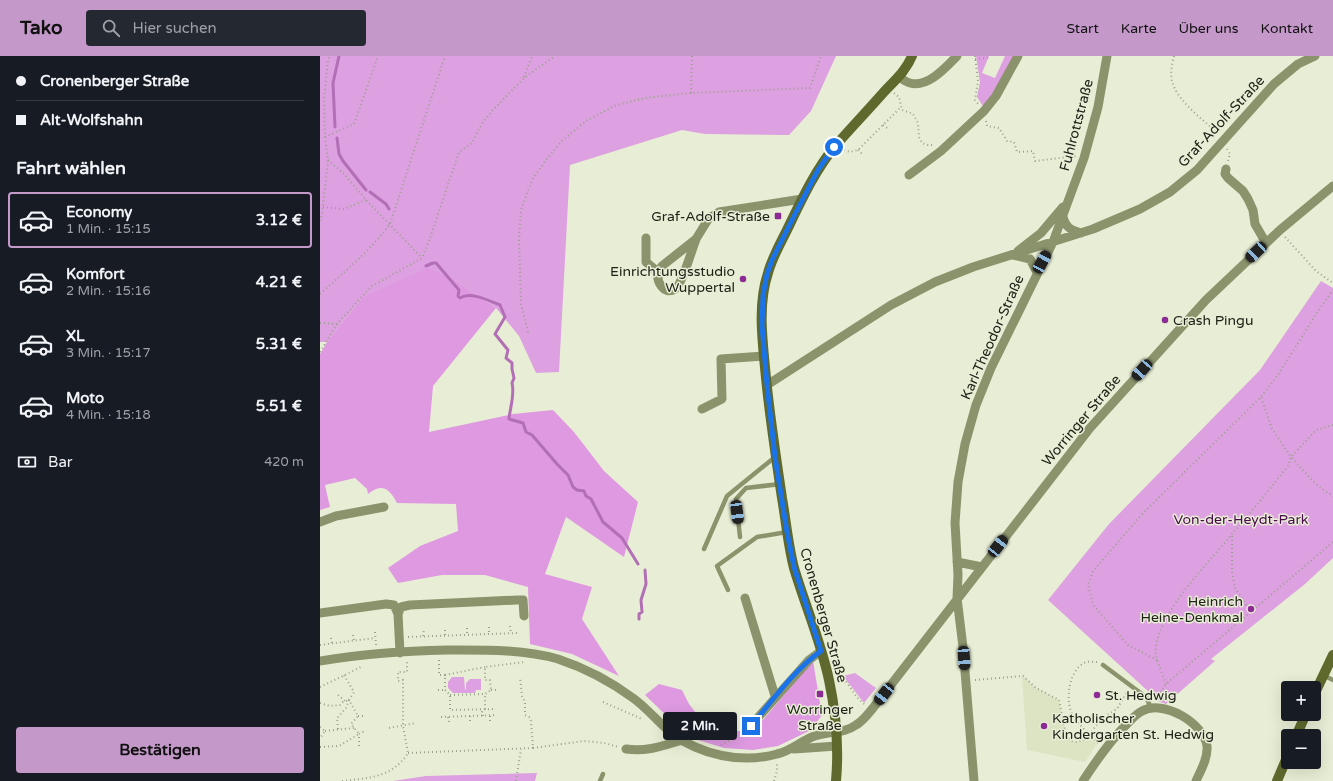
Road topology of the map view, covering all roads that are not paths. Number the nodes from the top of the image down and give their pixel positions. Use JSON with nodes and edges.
{"nodes":[{"id":1,"x":912,"y":56,"type":"edge"},
{"id":2,"x":957,"y":56,"type":"edge"},
{"id":3,"x":1018,"y":56,"type":"edge"},
{"id":4,"x":1107,"y":56,"type":"edge"},
{"id":5,"x":1315,"y":56,"type":"edge"},
{"id":6,"x":899,"y":77,"type":"junction"},
{"id":7,"x":1226,"y":169,"type":"dead end"},
{"id":8,"x":909,"y":176,"type":"dead end"},
{"id":9,"x":1333,"y":186,"type":"edge"},
{"id":10,"x":802,"y":199,"type":"junction"},
{"id":11,"x":1068,"y":200,"type":"junction"},
{"id":12,"x":1063,"y":217,"type":"junction"},
{"id":13,"x":1081,"y":233,"type":"junction"},
{"id":14,"x":646,"y":238,"type":"dead end"},
{"id":15,"x":696,"y":239,"type":"junction"},
{"id":16,"x":1053,"y":242,"type":"junction"},
{"id":17,"x":1266,"y":243,"type":"junction"},
{"id":18,"x":1012,"y":255,"type":"junction"},
{"id":19,"x":658,"y":272,"type":"junction"},
{"id":20,"x":1037,"y":272,"type":"junction"},
{"id":21,"x":764,"y":356,"type":"junction"},
{"id":22,"x":767,"y":385,"type":"junction"},
{"id":23,"x":702,"y":409,"type":"dead end"},
{"id":24,"x":775,"y":457,"type":"junction"},
{"id":25,"x":780,"y":484,"type":"junction"},
{"id":26,"x":384,"y":507,"type":"dead end"},
{"id":27,"x":320,"y":522,"type":"edge"},
{"id":28,"x":787,"y":532,"type":"junction"},
{"id":29,"x":740,"y":537,"type":"dead end"},
{"id":30,"x":704,"y":549,"type":"dead end"},
{"id":31,"x":957,"y":562,"type":"junction"},
{"id":32,"x":982,"y":567,"type":"junction"},
{"id":33,"x":728,"y":590,"type":"dead end"},
{"id":34,"x":745,"y":598,"type":"dead end"},
{"id":35,"x":957,"y":598,"type":"junction"},
{"id":36,"x":320,"y":613,"type":"edge"},
{"id":37,"x":398,"y":614,"type":"junction"},
{"id":38,"x":524,"y":616,"type":"dead end"},
{"id":39,"x":821,"y":651,"type":"junction"},
{"id":40,"x":403,"y":652,"type":"junction"},
{"id":41,"x":1333,"y":655,"type":"edge"},
{"id":42,"x":320,"y":661,"type":"edge"},
{"id":43,"x":1103,"y":665,"type":"road end"},
{"id":44,"x":1323,"y":675,"type":"junction"},
{"id":45,"x":1333,"y":680,"type":"edge"},
{"id":46,"x":1320,"y":681,"type":"edge"},
{"id":47,"x":775,"y":696,"type":"junction"},
{"id":48,"x":1152,"y":708,"type":"junction"},
{"id":49,"x":746,"y":732,"type":"road end"},
{"id":50,"x":836,"y":732,"type":"junction"},
{"id":51,"x":682,"y":740,"type":"junction"},
{"id":52,"x":837,"y":746,"type":"junction"},
{"id":53,"x":626,"y":749,"type":"road end"},
{"id":54,"x":791,"y":749,"type":"junction"},
{"id":55,"x":1282,"y":769,"type":"edge"},
{"id":56,"x":836,"y":781,"type":"edge"},
{"id":57,"x":974,"y":781,"type":"edge"},
{"id":58,"x":1083,"y":781,"type":"edge"},
{"id":59,"x":1196,"y":781,"type":"edge"},
{"id":60,"x":1277,"y":781,"type":"edge"}],
"edges":[{"from":1,"to":6,"type":"main road","name":"Cronenberger Straße"},
{"from":2,"to":6,"type":"street"},
{"from":3,"to":8,"type":"street"},
{"from":4,"to":11,"type":"street","name":"Fuhlrottstraße"},
{"from":5,"to":13,"type":"street","name":"Graf-Adolf-Straße"},
{"from":6,"to":10,"type":"main road","name":"Cronenberger Straße"},
{"from":7,"to":17,"type":"street"},
{"from":9,"to":17,"type":"street","name":"Worringer Straße"},
{"from":10,"to":15,"type":"street"},
{"from":10,"to":21,"type":"main road","name":"Cronenberger Straße"},
{"from":11,"to":12,"type":"street","name":"Fuhlrottstraße"},
{"from":11,"to":18,"type":"street","name":"Fuhlrottstraße"},
{"from":12,"to":13,"type":"street"},
{"from":12,"to":16,"type":"street","name":"Fuhlrottstraße"},
{"from":13,"to":16,"type":"street","name":"Graf-Adolf-Straße"},
{"from":14,"to":19,"type":"street"},
{"from":15,"to":19,"type":"street"},
{"from":15,"to":19,"type":"street"},
{"from":16,"to":18,"type":"street","name":"Graf-Adolf-Straße"},
{"from":16,"to":20,"type":"street","name":"Karl-Theodor-Straße"},
{"from":17,"to":32,"type":"street","name":"Worringer Straße"},
{"from":18,"to":20,"type":"street"},
{"from":18,"to":22,"type":"street","name":"Graf-Adolf-Straße"},
{"from":20,"to":31,"type":"street","name":"Karl-Theodor-Straße"},
{"from":21,"to":22,"type":"main road","name":"Cronenberger Straße"},
{"from":21,"to":23,"type":"street"},
{"from":22,"to":24,"type":"main road","name":"Cronenberger Straße"},
{"from":24,"to":25,"type":"main road","name":"Cronenberger Straße"},
{"from":24,"to":30,"type":"lane"},
{"from":25,"to":28,"type":"main road","name":"Cronenberger Straße"},
{"from":25,"to":29,"type":"lane"},
{"from":26,"to":27,"type":"street"},
{"from":28,"to":33,"type":"lane"},
{"from":28,"to":39,"type":"main road","name":"Cronenberger Straße"},
{"from":31,"to":32,"type":"street"},
{"from":31,"to":35,"type":"street","name":"Karl-Theodor-Straße"},
{"from":32,"to":35,"type":"street","name":"Worringer Straße"},
{"from":34,"to":47,"type":"street"},
{"from":35,"to":50,"type":"street","name":"Worringer Straße"},
{"from":35,"to":57,"type":"street","name":"Karl-Theodor-Straße"},
{"from":36,"to":37,"type":"street"},
{"from":37,"to":38,"type":"street"},
{"from":37,"to":40,"type":"street"},
{"from":39,"to":47,"type":"street"},
{"from":39,"to":50,"type":"main road","name":"Cronenberger Straße"},
{"from":40,"to":42,"type":"street"},
{"from":40,"to":51,"type":"street"},
{"from":41,"to":44,"type":"main road"},
{"from":43,"to":48,"type":"lane"},
{"from":44,"to":45,"type":"lane"},
{"from":44,"to":46,"type":"main road"},
{"from":47,"to":49,"type":"street"},
{"from":48,"to":58,"type":"street"},
{"from":48,"to":59,"type":"street"},
{"from":50,"to":52,"type":"main road","name":"Cronenberger Straße"},
{"from":50,"to":54,"type":"street","name":"Worringer Straße"},
{"from":51,"to":53,"type":"street"},
{"from":51,"to":54,"type":"street"},
{"from":52,"to":54,"type":"street"},
{"from":52,"to":56,"type":"main road","name":"Cronenberger Straße"},
{"from":55,"to":60,"type":"main road"}]}
